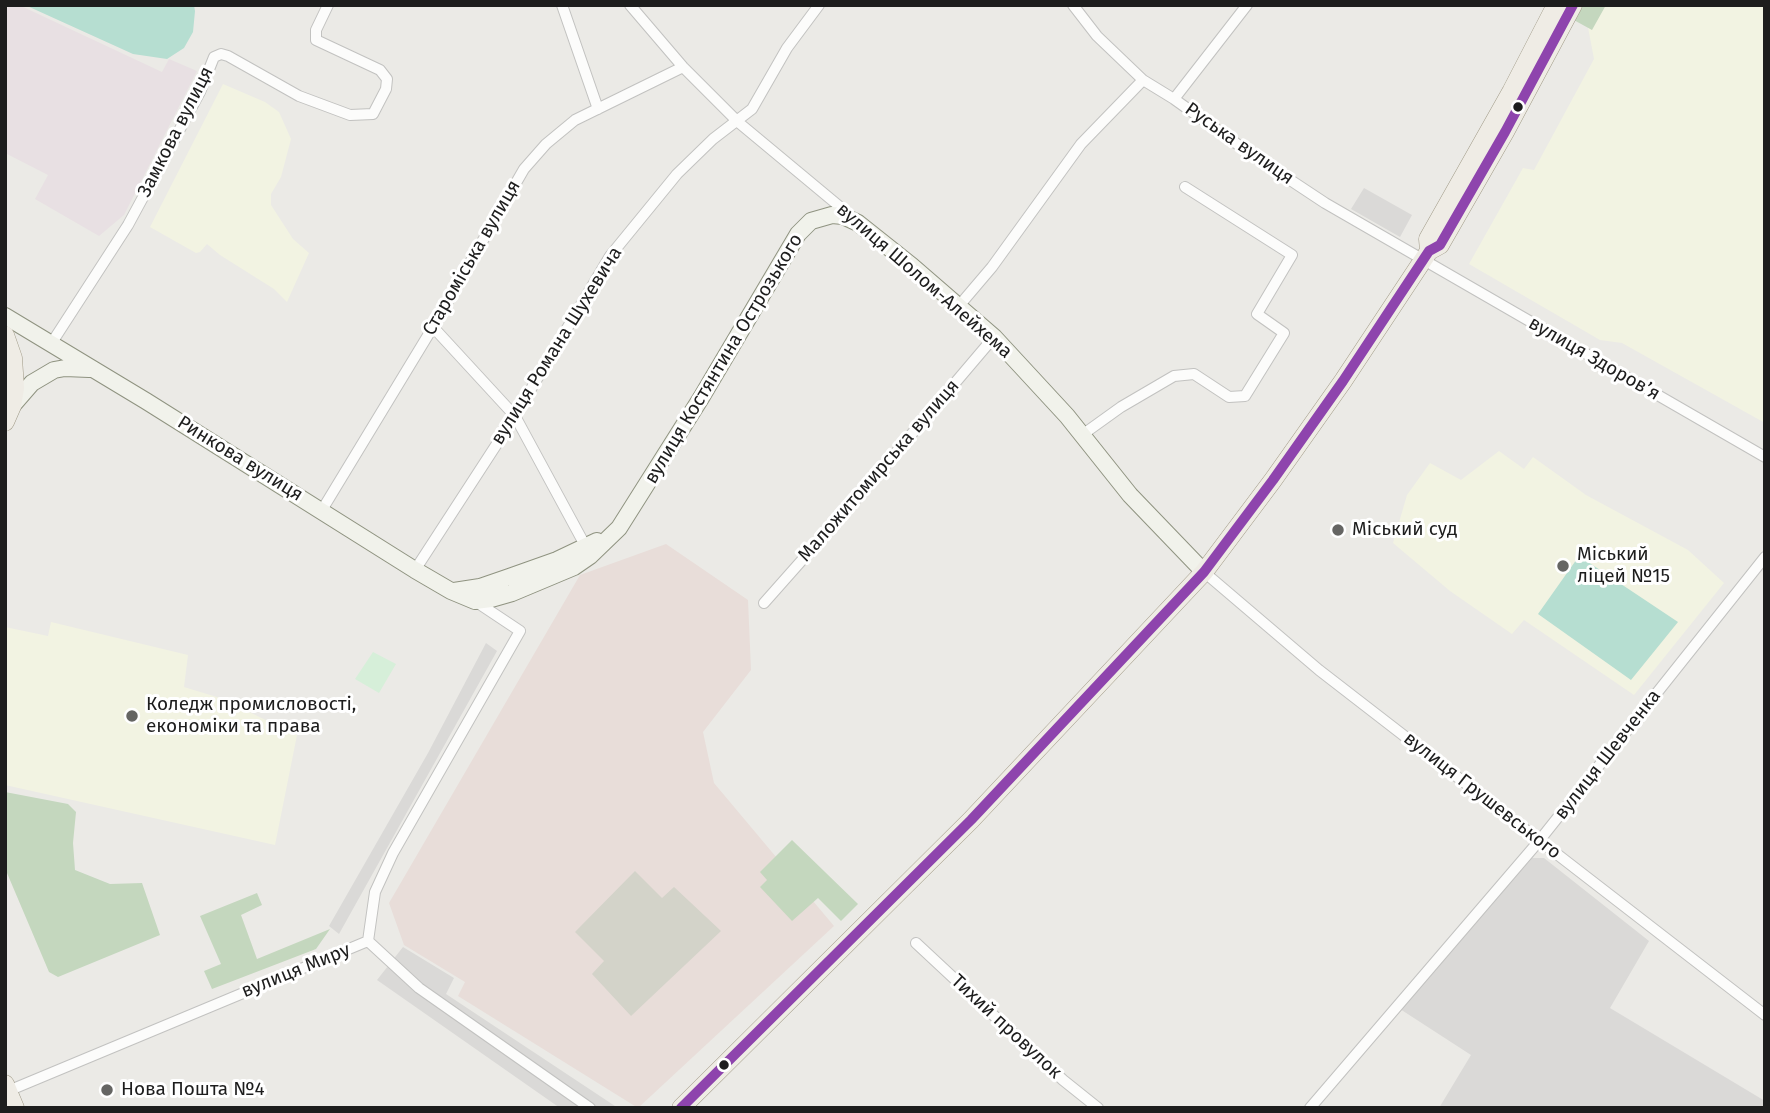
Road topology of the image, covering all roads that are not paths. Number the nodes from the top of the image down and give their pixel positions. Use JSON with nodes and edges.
{"nodes":[{"id":1,"x":328,"y":5,"type":"edge"},
{"id":2,"x":562,"y":5,"type":"edge"},
{"id":3,"x":630,"y":5,"type":"edge"},
{"id":4,"x":819,"y":5,"type":"edge"},
{"id":5,"x":1073,"y":5,"type":"edge"},
{"id":6,"x":1247,"y":5,"type":"edge"},
{"id":7,"x":1556,"y":5,"type":"edge"},
{"id":8,"x":1573,"y":5,"type":"edge"},
{"id":9,"x":683,"y":67,"type":"junction"},
{"id":10,"x":1143,"y":80,"type":"junction"},
{"id":11,"x":1174,"y":99,"type":"junction"},
{"id":12,"x":598,"y":109,"type":"junction"},
{"id":13,"x":738,"y":122,"type":"junction"},
{"id":14,"x":1185,"y":187,"type":"dead end"},
{"id":15,"x":858,"y":223,"type":"junction"},
{"id":16,"x":1426,"y":255,"type":"junction"},
{"id":17,"x":958,"y":307,"type":"junction"},
{"id":18,"x":5,"y":316,"type":"edge"},
{"id":19,"x":433,"y":327,"type":"junction"},
{"id":20,"x":5,"y":335,"type":"edge"},
{"id":21,"x":994,"y":337,"type":"junction"},
{"id":22,"x":51,"y":344,"type":"junction"},
{"id":23,"x":94,"y":370,"type":"junction"},
{"id":24,"x":9,"y":414,"type":"edge"},
{"id":25,"x":515,"y":416,"type":"junction"},
{"id":26,"x":1082,"y":435,"type":"junction"},
{"id":27,"x":1765,"y":457,"type":"edge"},
{"id":28,"x":322,"y":510,"type":"junction"},
{"id":29,"x":608,"y":536,"type":"junction"},
{"id":30,"x":586,"y":547,"type":"junction"},
{"id":31,"x":1765,"y":557,"type":"edge"},
{"id":32,"x":415,"y":570,"type":"junction"},
{"id":33,"x":1204,"y":572,"type":"junction"},
{"id":34,"x":451,"y":591,"type":"junction"},
{"id":35,"x":475,"y":601,"type":"junction"},
{"id":36,"x":764,"y":603,"type":"dead end"},
{"id":37,"x":1539,"y":841,"type":"junction"},
{"id":38,"x":368,"y":941,"type":"junction"},
{"id":39,"x":916,"y":943,"type":"dead end"},
{"id":40,"x":1765,"y":1014,"type":"edge"},
{"id":41,"x":7,"y":1087,"type":"edge"},
{"id":42,"x":15,"y":1108,"type":"edge"},
{"id":43,"x":590,"y":1108,"type":"edge"},
{"id":44,"x":681,"y":1108,"type":"edge"},
{"id":45,"x":1098,"y":1108,"type":"edge"},
{"id":46,"x":1310,"y":1108,"type":"edge"}],
"edges":[{"from":1,"to":22,"type":"street","name":"Замкова вулиця"},
{"from":2,"to":12,"type":"street"},
{"from":3,"to":9,"type":"street","name":"вулиця Шолом-Алейхема"},
{"from":4,"to":13,"type":"street","name":"вулиця Романа Шухевича"},
{"from":5,"to":10,"type":"street","name":"Руська вулиця"},
{"from":6,"to":11,"type":"street"},
{"from":7,"to":16,"type":"main road"},
{"from":8,"to":16,"type":"main road"},
{"from":9,"to":12,"type":"street","name":"Староміська вулиця"},
{"from":9,"to":13,"type":"street","name":"вулиця Шолом-Алейхема"},
{"from":10,"to":11,"type":"street","name":"Руська вулиця"},
{"from":10,"to":17,"type":"street"},
{"from":11,"to":16,"type":"street","name":"Руська вулиця"},
{"from":12,"to":19,"type":"street","name":"Староміська вулиця"},
{"from":13,"to":15,"type":"street","name":"вулиця Шолом-Алейхема"},
{"from":13,"to":25,"type":"street","name":"вулиця Романа Шухевича"},
{"from":14,"to":26,"type":"street"},
{"from":15,"to":17,"type":"main road","name":"вулиця Шолом-Алейхема"},
{"from":15,"to":29,"type":"main road","name":"вулиця Костянтина Острозького"},
{"from":16,"to":27,"type":"street","name":"вулиця Здоровʼя"},
{"from":16,"to":33,"type":"main road"},
{"from":17,"to":21,"type":"main road","name":"вулиця Шолом-Алейхема"},
{"from":18,"to":22,"type":"main road","name":"Ринкова вулиця"},
{"from":19,"to":25,"type":"street"},
{"from":19,"to":28,"type":"street","name":"Староміська вулиця"},
{"from":20,"to":24,"type":"main road"},
{"from":21,"to":26,"type":"main road","name":"вулиця Шолом-Алейхема"},
{"from":21,"to":36,"type":"street","name":"Маложитомирська вулиця"},
{"from":22,"to":23,"type":"main road","name":"Ринкова вулиця"},
{"from":23,"to":24,"type":"main road"},
{"from":23,"to":28,"type":"main road","name":"Ринкова вулиця"},
{"from":25,"to":30,"type":"street"},
{"from":25,"to":32,"type":"street","name":"вулиця Романа Шухевича"},
{"from":26,"to":33,"type":"main road","name":"вулиця Шолом-Алейхема"},
{"from":28,"to":32,"type":"main road","name":"Ринкова вулиця"},
{"from":29,"to":30,"type":"main road"},
{"from":29,"to":35,"type":"main road","name":"вулиця Костянтина Острозького"},
{"from":30,"to":34,"type":"main road"},
{"from":31,"to":37,"type":"street","name":"вулиця Шевченка"},
{"from":32,"to":34,"type":"main road","name":"Ринкова вулиця"},
{"from":33,"to":37,"type":"street","name":"вулиця Грушевського"},
{"from":33,"to":44,"type":"main road"},
{"from":34,"to":35,"type":"main road","name":"Ринкова вулиця"},
{"from":35,"to":38,"type":"street","name":"вулиця Миру"},
{"from":37,"to":40,"type":"street","name":"вулиця Грушевського"},
{"from":37,"to":46,"type":"street","name":"вулиця Шевченка"},
{"from":38,"to":41,"type":"street","name":"вулиця Миру"},
{"from":38,"to":43,"type":"street"},
{"from":39,"to":45,"type":"street","name":"Тихий провулок"},
{"from":41,"to":42,"type":"main road"}]}
